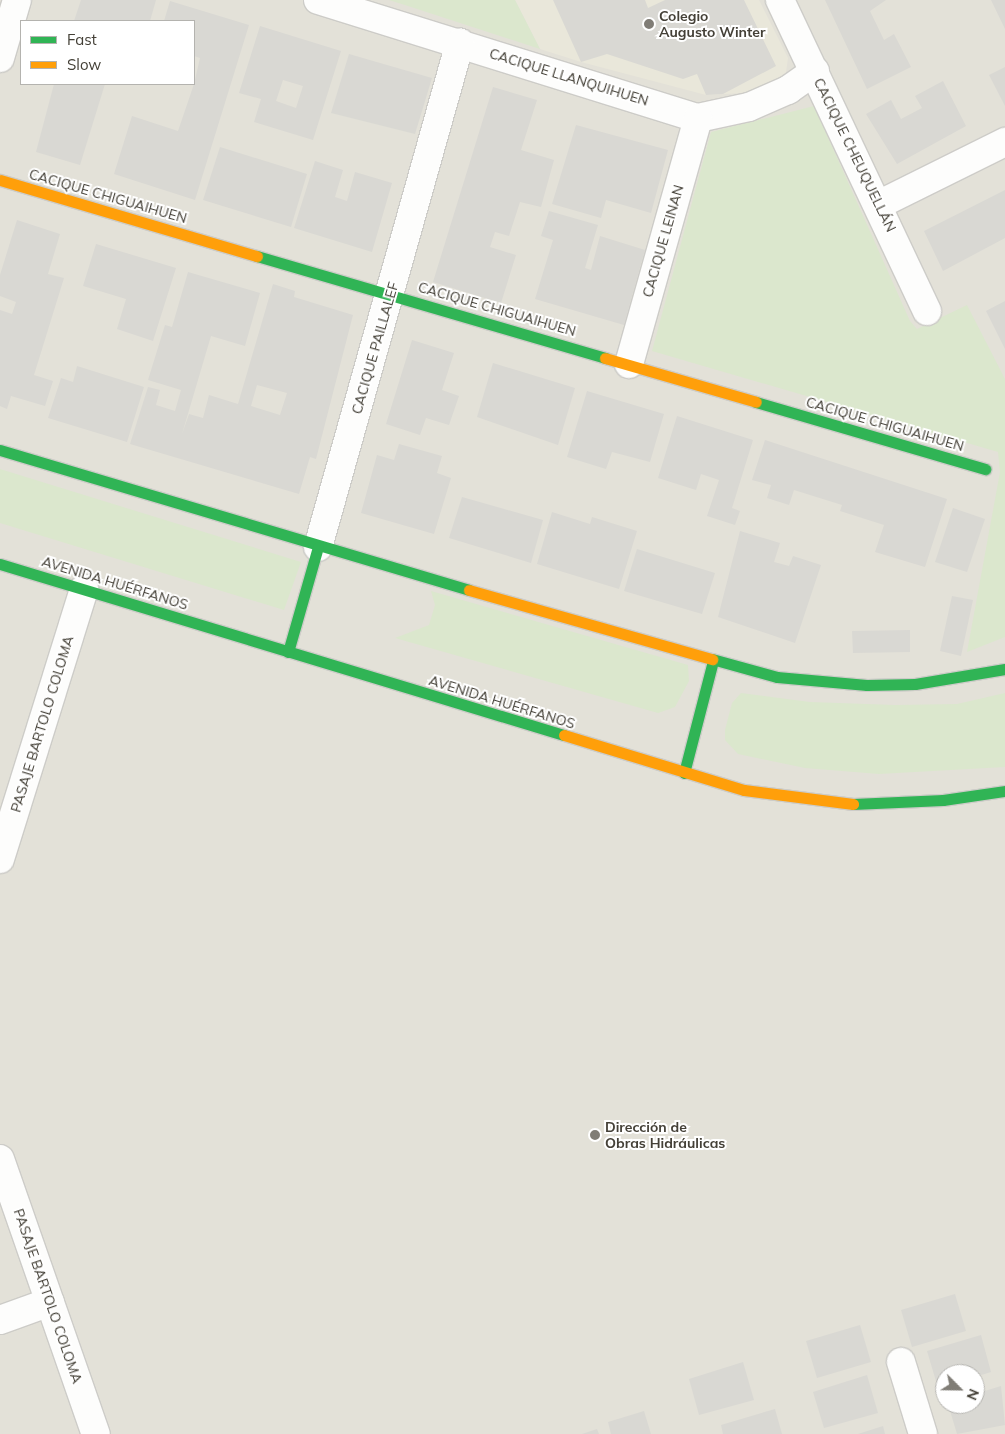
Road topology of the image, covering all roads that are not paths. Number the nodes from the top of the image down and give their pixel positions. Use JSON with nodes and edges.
{"nodes":[{"id":1,"x":17,"y":0,"type":"edge"},
{"id":2,"x":318,"y":0,"type":"edge"},
{"id":3,"x":780,"y":0,"type":"edge"},
{"id":4,"x":460,"y":43,"type":"junction"},
{"id":5,"x":0,"y":58,"type":"edge"},
{"id":6,"x":815,"y":71,"type":"junction"},
{"id":7,"x":698,"y":118,"type":"junction"},
{"id":8,"x":1005,"y":142,"type":"edge"},
{"id":9,"x":0,"y":180,"type":"edge"},
{"id":10,"x":880,"y":204,"type":"junction"},
{"id":11,"x":390,"y":294,"type":"junction"},
{"id":12,"x":927,"y":311,"type":"dead end"},
{"id":13,"x":629,"y":364,"type":"junction"},
{"id":14,"x":0,"y":450,"type":"edge"},
{"id":15,"x":985,"y":469,"type":"dead end"},
{"id":16,"x":318,"y":547,"type":"junction"},
{"id":17,"x":0,"y":564,"type":"edge"},
{"id":18,"x":84,"y":589,"type":"junction"},
{"id":19,"x":288,"y":652,"type":"junction"},
{"id":20,"x":713,"y":661,"type":"junction"},
{"id":21,"x":1005,"y":669,"type":"edge"},
{"id":22,"x":684,"y":773,"type":"junction"},
{"id":23,"x":1005,"y":792,"type":"edge"},
{"id":24,"x":1,"y":853,"type":"edge"},
{"id":25,"x":0,"y":1159,"type":"edge"},
{"id":26,"x":50,"y":1302,"type":"junction"},
{"id":27,"x":0,"y":1320,"type":"edge"},
{"id":28,"x":901,"y":1362,"type":"dead end"},
{"id":29,"x":96,"y":1434,"type":"edge"},
{"id":30,"x":923,"y":1434,"type":"edge"}],
"edges":[{"from":1,"to":5,"type":"street"},
{"from":2,"to":4,"type":"street","name":"CACIQUE LLANQUIHUEN"},
{"from":3,"to":6,"type":"street","name":"CACIQUE CHEUQUELLÁN"},
{"from":4,"to":7,"type":"street","name":"CACIQUE LLANQUIHUEN"},
{"from":4,"to":11,"type":"street","name":"CACIQUE PAILLALEF"},
{"from":6,"to":7,"type":"street","name":"CACIQUE LLANQUIHUEN"},
{"from":6,"to":10,"type":"street","name":"CACIQUE CHEUQUELLÁN"},
{"from":7,"to":13,"type":"street","name":"CACIQUE LEINAN"},
{"from":8,"to":10,"type":"street"},
{"from":9,"to":11,"type":"main road","name":"CACIQUE CHIGUAIHUEN"},
{"from":10,"to":12,"type":"street","name":"CACIQUE CHEUQUELLÁN"},
{"from":11,"to":13,"type":"main road","name":"CACIQUE CHIGUAIHUEN"},
{"from":11,"to":16,"type":"street","name":"CACIQUE PAILLALEF"},
{"from":13,"to":15,"type":"main road","name":"CACIQUE CHIGUAIHUEN"},
{"from":14,"to":16,"type":"main road"},
{"from":16,"to":19,"type":"main road","name":"CACIQUE PAILLALEF"},
{"from":16,"to":20,"type":"main road"},
{"from":17,"to":18,"type":"main road","name":"AVENIDA HUÉRFANOS"},
{"from":18,"to":19,"type":"main road","name":"AVENIDA HUÉRFANOS"},
{"from":18,"to":24,"type":"street","name":"PASAJE BARTOLO COLOMA"},
{"from":19,"to":22,"type":"main road","name":"AVENIDA HUÉRFANOS"},
{"from":20,"to":21,"type":"main road"},
{"from":20,"to":22,"type":"main road"},
{"from":22,"to":23,"type":"main road","name":"AVENIDA HUÉRFANOS"},
{"from":25,"to":26,"type":"street","name":"PASAJE BARTOLO COLOMA"},
{"from":26,"to":27,"type":"street"},
{"from":26,"to":29,"type":"street","name":"PASAJE BARTOLO COLOMA"},
{"from":28,"to":30,"type":"street"}]}
